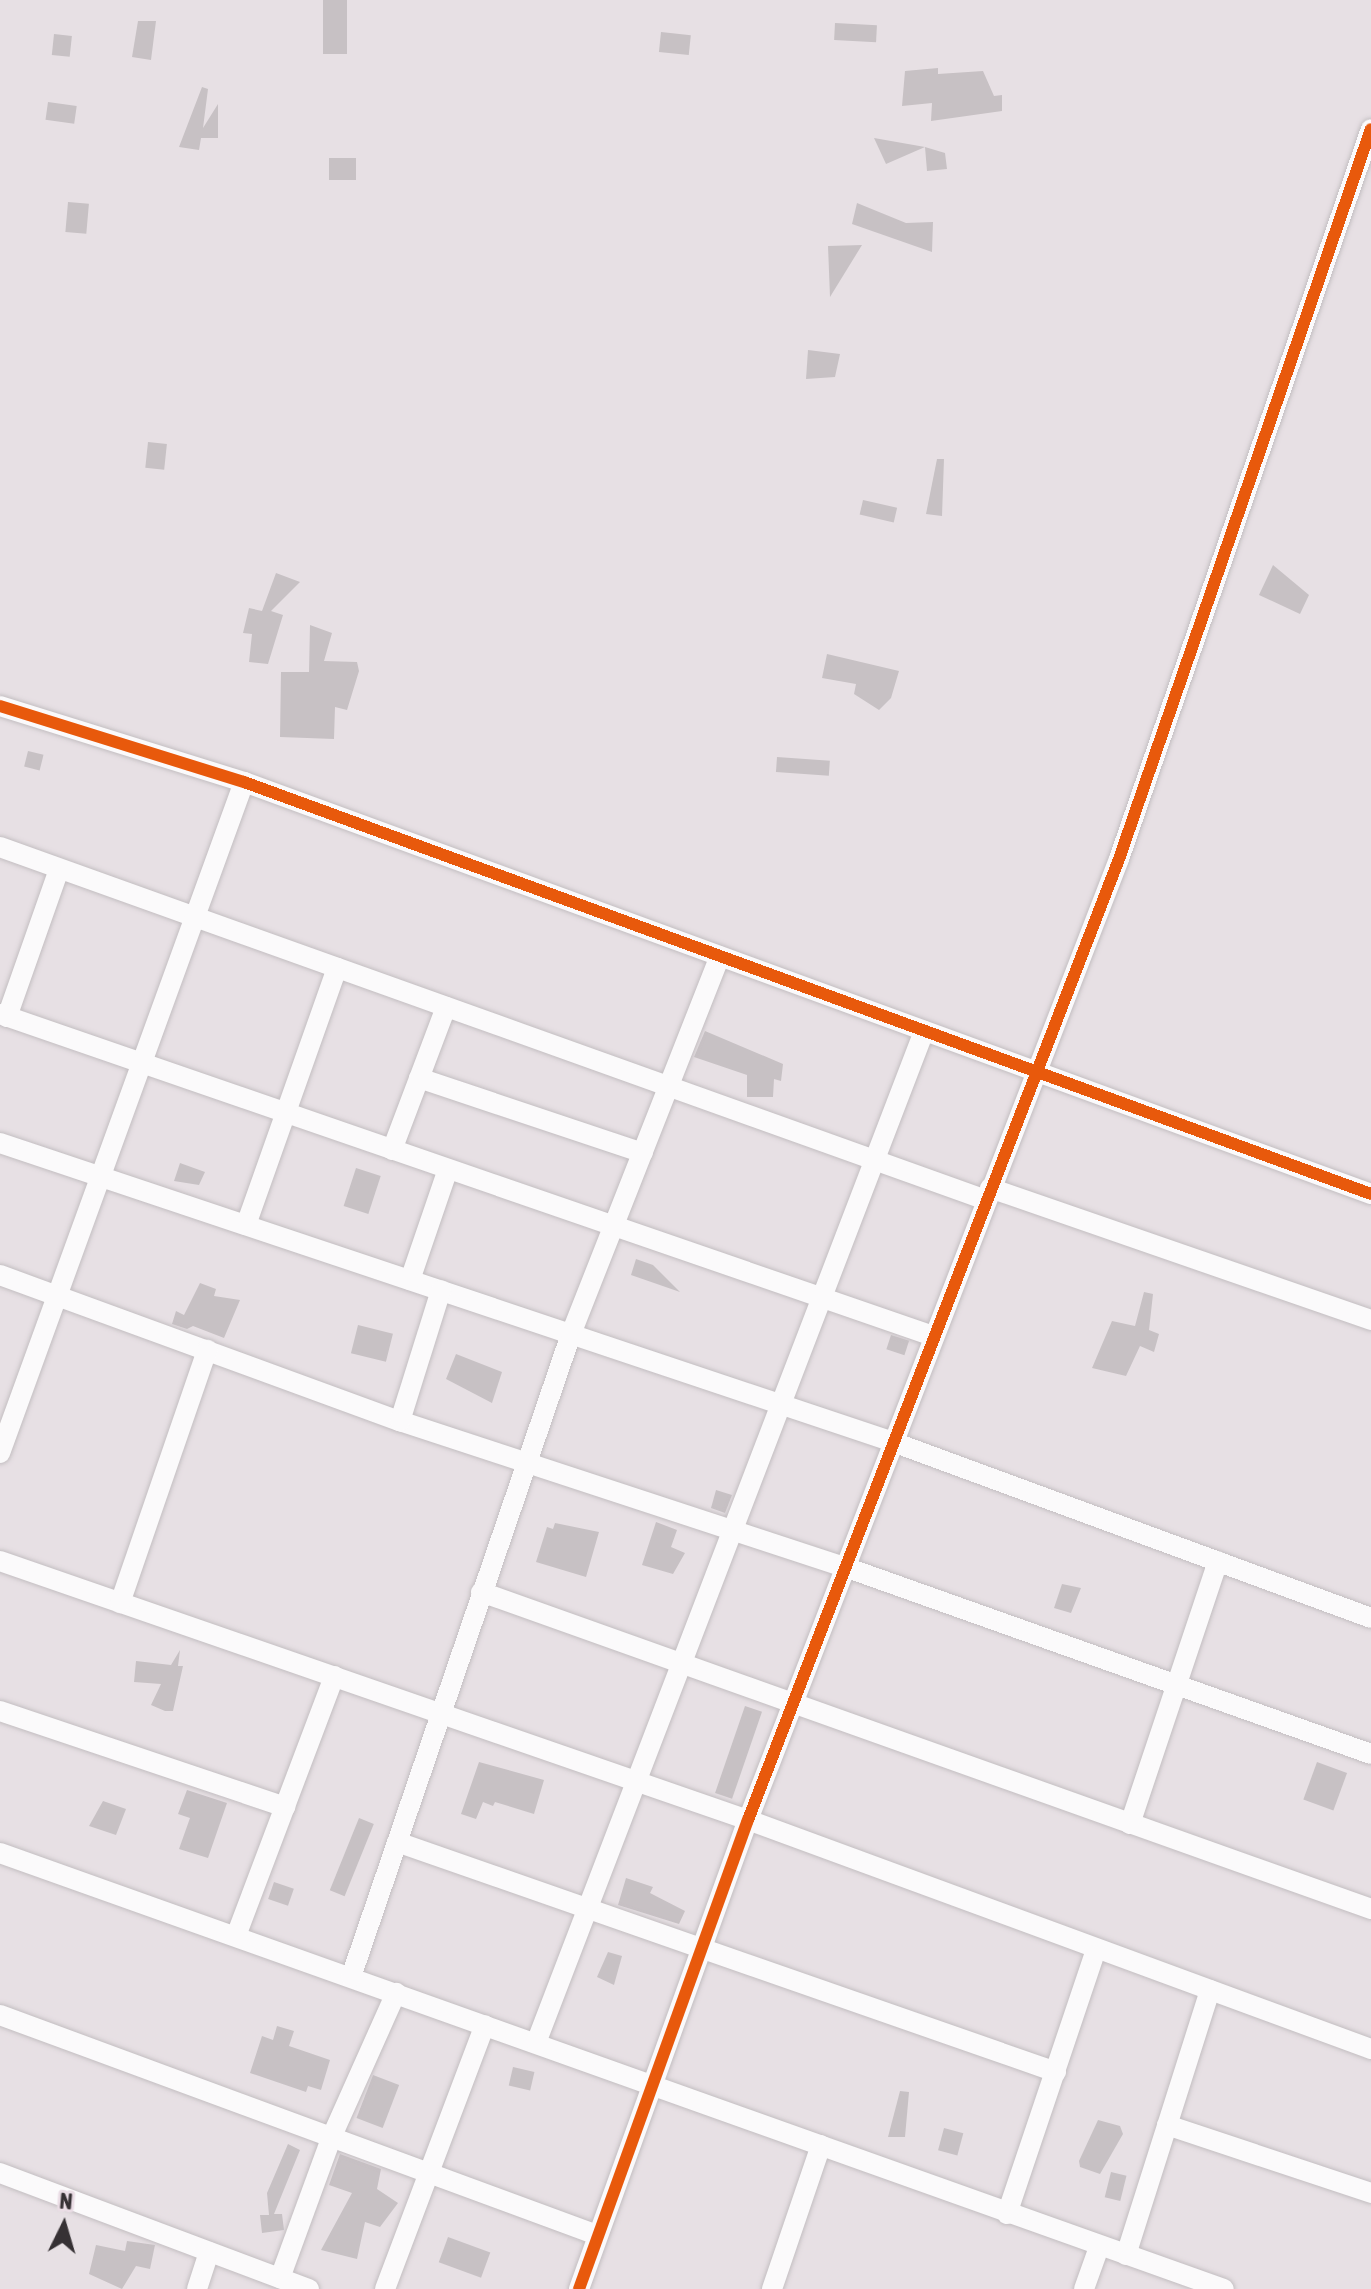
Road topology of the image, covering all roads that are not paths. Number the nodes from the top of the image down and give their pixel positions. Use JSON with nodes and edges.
{"nodes":[{"id":1,"x":1371,"y":129,"type":"edge"},
{"id":2,"x":0,"y":706,"type":"edge"},
{"id":3,"x":244,"y":782,"type":"junction"},
{"id":4,"x":0,"y":847,"type":"edge"},
{"id":5,"x":59,"y":869,"type":"junction"},
{"id":6,"x":194,"y":918,"type":"junction"},
{"id":7,"x":720,"y":956,"type":"junction"},
{"id":8,"x":337,"y":968,"type":"junction"},
{"id":9,"x":446,"y":1007,"type":"junction"},
{"id":10,"x":3,"y":1016,"type":"edge"},
{"id":11,"x":924,"y":1031,"type":"junction"},
{"id":12,"x":141,"y":1066,"type":"junction"},
{"id":13,"x":1035,"y":1072,"type":"junction"},
{"id":14,"x":419,"y":1078,"type":"junction"},
{"id":15,"x":671,"y":1086,"type":"junction"},
{"id":16,"x":283,"y":1114,"type":"junction"},
{"id":17,"x":0,"y":1143,"type":"edge"},
{"id":18,"x":392,"y":1150,"type":"junction"},
{"id":19,"x":643,"y":1153,"type":"junction"},
{"id":20,"x":874,"y":1159,"type":"junction"},
{"id":21,"x":448,"y":1169,"type":"junction"},
{"id":22,"x":101,"y":1176,"type":"junction"},
{"id":23,"x":988,"y":1194,"type":"junction"},
{"id":24,"x":1371,"y":1194,"type":"edge"},
{"id":25,"x":246,"y":1225,"type":"junction"},
{"id":26,"x":612,"y":1227,"type":"junction"},
{"id":27,"x":0,"y":1275,"type":"edge"},
{"id":28,"x":410,"y":1280,"type":"junction"},
{"id":29,"x":441,"y":1290,"type":"junction"},
{"id":30,"x":59,"y":1297,"type":"junction"},
{"id":31,"x":820,"y":1298,"type":"junction"},
{"id":32,"x":1371,"y":1320,"type":"edge"},
{"id":33,"x":571,"y":1334,"type":"junction"},
{"id":34,"x":933,"y":1336,"type":"junction"},
{"id":35,"x":207,"y":1350,"type":"junction"},
{"id":36,"x":777,"y":1403,"type":"junction"},
{"id":37,"x":400,"y":1421,"type":"junction"},
{"id":38,"x":893,"y":1442,"type":"junction"},
{"id":39,"x":2,"y":1443,"type":"edge"},
{"id":40,"x":525,"y":1464,"type":"junction"},
{"id":41,"x":729,"y":1532,"type":"junction"},
{"id":42,"x":0,"y":1561,"type":"edge"},
{"id":43,"x":1218,"y":1561,"type":"junction"},
{"id":44,"x":845,"y":1567,"type":"junction"},
{"id":45,"x":481,"y":1592,"type":"junction"},
{"id":46,"x":120,"y":1603,"type":"junction"},
{"id":47,"x":1371,"y":1618,"type":"edge"},
{"id":48,"x":682,"y":1662,"type":"junction"},
{"id":49,"x":334,"y":1676,"type":"junction"},
{"id":50,"x":1174,"y":1683,"type":"junction"},
{"id":51,"x":793,"y":1702,"type":"junction"},
{"id":52,"x":0,"y":1711,"type":"edge"},
{"id":53,"x":439,"y":1713,"type":"junction"},
{"id":54,"x":1371,"y":1754,"type":"edge"},
{"id":55,"x":635,"y":1781,"type":"junction"},
{"id":56,"x":285,"y":1807,"type":"junction"},
{"id":57,"x":748,"y":1820,"type":"junction"},
{"id":58,"x":1130,"y":1824,"type":"junction"},
{"id":59,"x":397,"y":1842,"type":"junction"},
{"id":60,"x":0,"y":1853,"type":"edge"},
{"id":61,"x":1371,"y":1909,"type":"edge"},
{"id":62,"x":587,"y":1910,"type":"junction"},
{"id":63,"x":236,"y":1936,"type":"junction"},
{"id":64,"x":700,"y":1949,"type":"junction"},
{"id":65,"x":1096,"y":1949,"type":"junction"},
{"id":66,"x":351,"y":1977,"type":"junction"},
{"id":67,"x":1210,"y":1990,"type":"junction"},
{"id":68,"x":396,"y":1993,"type":"junction"},
{"id":69,"x":0,"y":2015,"type":"edge"},
{"id":70,"x":485,"y":2025,"type":"junction"},
{"id":71,"x":536,"y":2043,"type":"junction"},
{"id":72,"x":1371,"y":2049,"type":"edge"},
{"id":73,"x":1056,"y":2072,"type":"junction"},
{"id":74,"x":649,"y":2085,"type":"junction"},
{"id":75,"x":1167,"y":2125,"type":"junction"},
{"id":76,"x":332,"y":2136,"type":"junction"},
{"id":77,"x":821,"y":2145,"type":"junction"},
{"id":78,"x":429,"y":2172,"type":"junction"},
{"id":79,"x":0,"y":2173,"type":"edge"},
{"id":80,"x":1371,"y":2193,"type":"edge"},
{"id":81,"x":1007,"y":2214,"type":"junction"},
{"id":82,"x":597,"y":2235,"type":"junction"},
{"id":83,"x":1099,"y":2247,"type":"junction"},
{"id":84,"x":209,"y":2252,"type":"junction"},
{"id":85,"x":1126,"y":2255,"type":"junction"},
{"id":86,"x":280,"y":2278,"type":"junction"},
{"id":87,"x":197,"y":2289,"type":"edge"},
{"id":88,"x":309,"y":2289,"type":"edge"},
{"id":89,"x":385,"y":2289,"type":"edge"},
{"id":90,"x":579,"y":2289,"type":"edge"},
{"id":91,"x":772,"y":2289,"type":"edge"},
{"id":92,"x":1084,"y":2289,"type":"edge"},
{"id":93,"x":1224,"y":2289,"type":"edge"}],
"edges":[{"from":1,"to":13,"type":"street"},
{"from":2,"to":3,"type":"street"},
{"from":3,"to":6,"type":"street"},
{"from":3,"to":7,"type":"street"},
{"from":4,"to":5,"type":"street"},
{"from":5,"to":6,"type":"street"},
{"from":5,"to":10,"type":"street"},
{"from":6,"to":8,"type":"street"},
{"from":6,"to":12,"type":"street"},
{"from":7,"to":11,"type":"street"},
{"from":7,"to":15,"type":"street"},
{"from":8,"to":9,"type":"street"},
{"from":8,"to":16,"type":"street"},
{"from":9,"to":14,"type":"street"},
{"from":9,"to":15,"type":"street"},
{"from":10,"to":12,"type":"street"},
{"from":11,"to":13,"type":"street"},
{"from":11,"to":20,"type":"street"},
{"from":12,"to":16,"type":"street"},
{"from":12,"to":22,"type":"street"},
{"from":13,"to":23,"type":"street"},
{"from":13,"to":24,"type":"street"},
{"from":14,"to":18,"type":"street"},
{"from":14,"to":19,"type":"street"},
{"from":15,"to":19,"type":"street"},
{"from":15,"to":20,"type":"street"},
{"from":16,"to":18,"type":"street"},
{"from":16,"to":25,"type":"street"},
{"from":17,"to":22,"type":"street"},
{"from":18,"to":21,"type":"street"},
{"from":19,"to":26,"type":"street"},
{"from":20,"to":23,"type":"street"},
{"from":20,"to":31,"type":"street"},
{"from":21,"to":26,"type":"street"},
{"from":21,"to":28,"type":"street"},
{"from":22,"to":25,"type":"street"},
{"from":22,"to":30,"type":"street"},
{"from":23,"to":32,"type":"street"},
{"from":23,"to":34,"type":"street"},
{"from":25,"to":28,"type":"street"},
{"from":26,"to":31,"type":"street"},
{"from":26,"to":33,"type":"street"},
{"from":27,"to":30,"type":"street"},
{"from":28,"to":29,"type":"street"},
{"from":29,"to":33,"type":"street"},
{"from":29,"to":37,"type":"street"},
{"from":30,"to":35,"type":"street"},
{"from":30,"to":39,"type":"street"},
{"from":31,"to":34,"type":"street"},
{"from":31,"to":36,"type":"street"},
{"from":33,"to":36,"type":"street"},
{"from":33,"to":40,"type":"street"},
{"from":34,"to":38,"type":"street"},
{"from":35,"to":37,"type":"street"},
{"from":35,"to":46,"type":"street"},
{"from":36,"to":38,"type":"street"},
{"from":36,"to":41,"type":"street"},
{"from":37,"to":40,"type":"street"},
{"from":38,"to":43,"type":"street"},
{"from":38,"to":44,"type":"street"},
{"from":40,"to":41,"type":"street"},
{"from":40,"to":45,"type":"street"},
{"from":41,"to":44,"type":"street"},
{"from":41,"to":48,"type":"street"},
{"from":42,"to":46,"type":"street"},
{"from":43,"to":47,"type":"street"},
{"from":43,"to":50,"type":"street"},
{"from":44,"to":50,"type":"street"},
{"from":44,"to":51,"type":"street"},
{"from":45,"to":48,"type":"street"},
{"from":45,"to":53,"type":"street"},
{"from":46,"to":49,"type":"street"},
{"from":48,"to":51,"type":"street"},
{"from":48,"to":55,"type":"street"},
{"from":49,"to":53,"type":"street"},
{"from":49,"to":56,"type":"street"},
{"from":50,"to":54,"type":"street"},
{"from":50,"to":58,"type":"street"},
{"from":51,"to":57,"type":"street"},
{"from":51,"to":58,"type":"street"},
{"from":52,"to":56,"type":"street"},
{"from":53,"to":55,"type":"street"},
{"from":53,"to":59,"type":"street"},
{"from":55,"to":57,"type":"street"},
{"from":55,"to":62,"type":"street"},
{"from":56,"to":63,"type":"street"},
{"from":57,"to":64,"type":"street"},
{"from":57,"to":65,"type":"street"},
{"from":58,"to":61,"type":"street"},
{"from":59,"to":62,"type":"street"},
{"from":59,"to":66,"type":"street"},
{"from":60,"to":63,"type":"street"},
{"from":62,"to":64,"type":"street"},
{"from":62,"to":71,"type":"street"},
{"from":63,"to":66,"type":"street"},
{"from":64,"to":73,"type":"street"},
{"from":64,"to":74,"type":"street"},
{"from":65,"to":67,"type":"street"},
{"from":65,"to":73,"type":"street"},
{"from":66,"to":68,"type":"street"},
{"from":67,"to":72,"type":"street"},
{"from":67,"to":75,"type":"street"},
{"from":68,"to":70,"type":"street"},
{"from":68,"to":76,"type":"street"},
{"from":69,"to":76,"type":"street"},
{"from":70,"to":71,"type":"street"},
{"from":70,"to":78,"type":"street"},
{"from":71,"to":74,"type":"street"},
{"from":73,"to":81,"type":"street"},
{"from":74,"to":77,"type":"street"},
{"from":74,"to":82,"type":"street"},
{"from":75,"to":80,"type":"street"},
{"from":75,"to":85,"type":"street"},
{"from":76,"to":78,"type":"street"},
{"from":76,"to":86,"type":"street"},
{"from":77,"to":81,"type":"street"},
{"from":77,"to":91,"type":"street"},
{"from":78,"to":82,"type":"street"},
{"from":78,"to":89,"type":"street"},
{"from":79,"to":84,"type":"street"},
{"from":81,"to":83,"type":"street"},
{"from":82,"to":90,"type":"street"},
{"from":83,"to":85,"type":"street"},
{"from":83,"to":92,"type":"street"},
{"from":84,"to":86,"type":"street"},
{"from":84,"to":87,"type":"street"},
{"from":85,"to":93,"type":"street"},
{"from":86,"to":88,"type":"street"}]}
